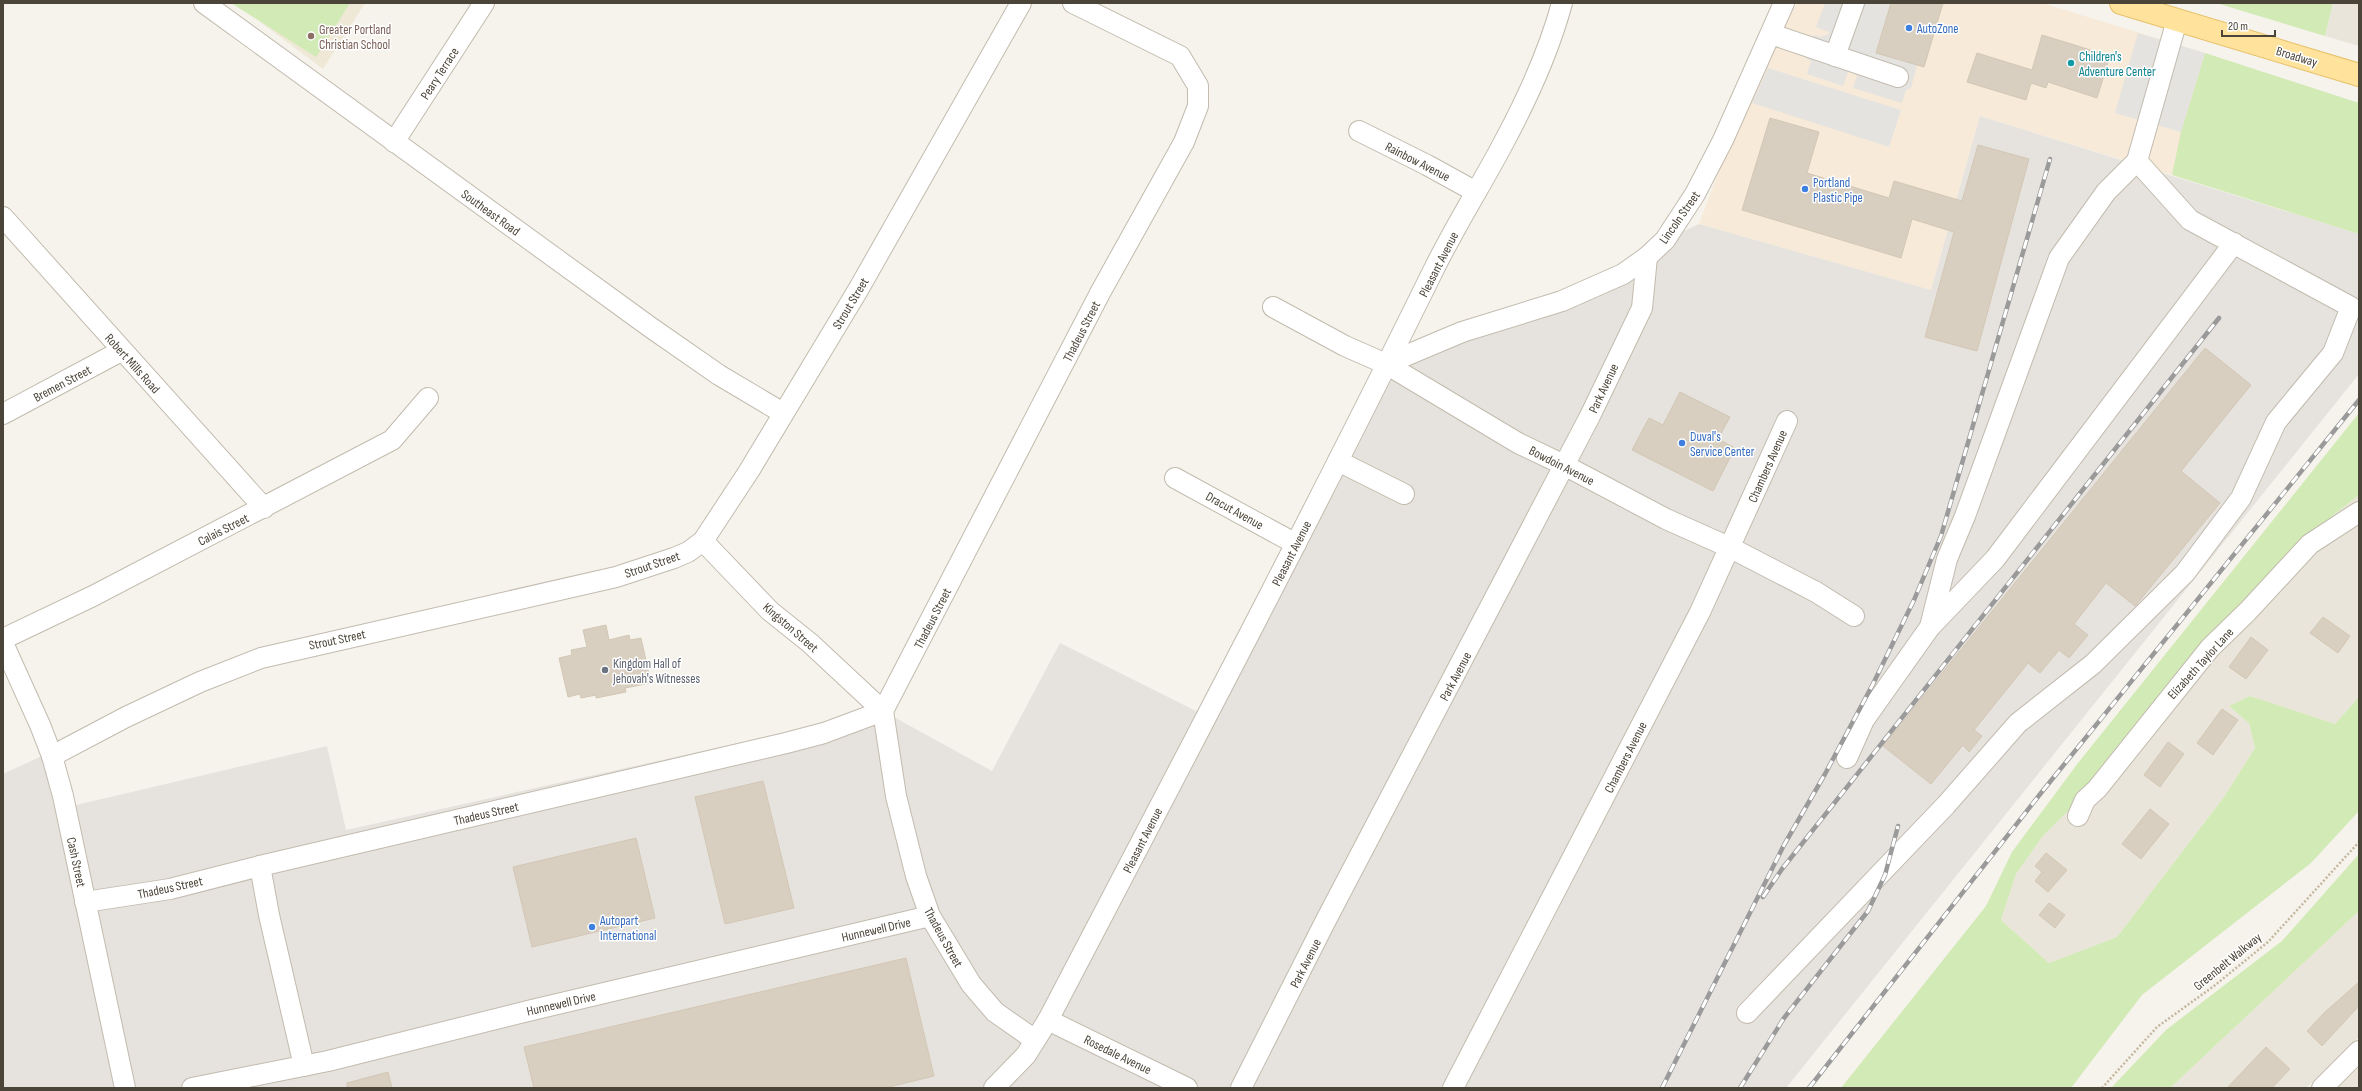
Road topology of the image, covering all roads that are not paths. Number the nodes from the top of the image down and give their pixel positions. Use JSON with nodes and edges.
{"nodes":[{"id":1,"x":204,"y":3,"type":"edge"},
{"id":2,"x":484,"y":3,"type":"edge"},
{"id":3,"x":1021,"y":3,"type":"edge"},
{"id":4,"x":1073,"y":3,"type":"edge"},
{"id":5,"x":1562,"y":3,"type":"edge"},
{"id":6,"x":1784,"y":3,"type":"edge"},
{"id":7,"x":1854,"y":3,"type":"edge"},
{"id":8,"x":2121,"y":3,"type":"edge"},
{"id":9,"x":2177,"y":20,"type":"junction"},
{"id":10,"x":1771,"y":34,"type":"junction"},
{"id":11,"x":1835,"y":56,"type":"junction"},
{"id":12,"x":2359,"y":75,"type":"edge"},
{"id":13,"x":1898,"y":77,"type":"dead end"},
{"id":14,"x":1359,"y":131,"type":"dead end"},
{"id":15,"x":394,"y":142,"type":"junction"},
{"id":16,"x":2137,"y":161,"type":"junction"},
{"id":17,"x":1476,"y":192,"type":"junction"},
{"id":18,"x":3,"y":217,"type":"edge"},
{"id":19,"x":2234,"y":243,"type":"junction"},
{"id":20,"x":1647,"y":257,"type":"junction"},
{"id":21,"x":1273,"y":307,"type":"dead end"},
{"id":22,"x":121,"y":351,"type":"junction"},
{"id":23,"x":1386,"y":364,"type":"junction"},
{"id":24,"x":428,"y":398,"type":"dead end"},
{"id":25,"x":783,"y":413,"type":"junction"},
{"id":26,"x":3,"y":414,"type":"edge"},
{"id":27,"x":1787,"y":421,"type":"dead end"},
{"id":28,"x":1338,"y":460,"type":"junction"},
{"id":29,"x":1564,"y":465,"type":"junction"},
{"id":30,"x":1174,"y":478,"type":"dead end"},
{"id":31,"x":1404,"y":494,"type":"dead end"},
{"id":32,"x":264,"y":508,"type":"junction"},
{"id":33,"x":2359,"y":512,"type":"edge"},
{"id":34,"x":703,"y":541,"type":"junction"},
{"id":35,"x":1296,"y":544,"type":"junction"},
{"id":36,"x":1731,"y":548,"type":"junction"},
{"id":37,"x":1854,"y":616,"type":"dead end"},
{"id":38,"x":1930,"y":627,"type":"junction"},
{"id":39,"x":3,"y":639,"type":"edge"},
{"id":40,"x":3,"y":643,"type":"edge"},
{"id":41,"x":883,"y":710,"type":"junction"},
{"id":42,"x":52,"y":756,"type":"junction"},
{"id":43,"x":1847,"y":758,"type":"dead end"},
{"id":44,"x":2078,"y":816,"type":"dead end"},
{"id":45,"x":260,"y":866,"type":"junction"},
{"id":46,"x":85,"y":902,"type":"junction"},
{"id":47,"x":930,"y":916,"type":"junction"},
{"id":48,"x":1747,"y":1013,"type":"dead end"},
{"id":49,"x":1048,"y":1020,"type":"junction"},
{"id":50,"x":1036,"y":1040,"type":"junction"},
{"id":51,"x":2359,"y":1051,"type":"edge"},
{"id":52,"x":304,"y":1066,"type":"junction"},
{"id":53,"x":1000,"y":1086,"type":"edge"},
{"id":54,"x":125,"y":1088,"type":"edge"},
{"id":55,"x":192,"y":1088,"type":"edge"},
{"id":56,"x":1187,"y":1088,"type":"edge"},
{"id":57,"x":1242,"y":1088,"type":"edge"},
{"id":58,"x":1453,"y":1088,"type":"edge"},
{"id":59,"x":2322,"y":1088,"type":"edge"}],
"edges":[{"from":1,"to":15,"type":"street","name":"Southeast Road"},
{"from":2,"to":15,"type":"street","name":"Peary Terrace"},
{"from":3,"to":25,"type":"street","name":"Strout Street"},
{"from":4,"to":41,"type":"street","name":"Thadeus Street"},
{"from":5,"to":17,"type":"street","name":"Pleasant Avenue"},
{"from":6,"to":10,"type":"street","name":"Lincoln Street"},
{"from":7,"to":11,"type":"street"},
{"from":8,"to":9,"type":"main road","name":"Broadway"},
{"from":9,"to":12,"type":"main road","name":"Broadway"},
{"from":9,"to":16,"type":"street"},
{"from":10,"to":11,"type":"street"},
{"from":10,"to":20,"type":"street","name":"Lincoln Street"},
{"from":11,"to":13,"type":"street"},
{"from":14,"to":17,"type":"street","name":"Rainbow Avenue"},
{"from":15,"to":25,"type":"street","name":"Southeast Road"},
{"from":16,"to":19,"type":"street"},
{"from":16,"to":38,"type":"street"},
{"from":17,"to":23,"type":"street","name":"Pleasant Avenue"},
{"from":18,"to":22,"type":"street","name":"Robert Mills Road"},
{"from":19,"to":38,"type":"street"},
{"from":19,"to":48,"type":"street"},
{"from":20,"to":23,"type":"street","name":"Lincoln Street"},
{"from":20,"to":29,"type":"street","name":"Park Avenue"},
{"from":21,"to":23,"type":"street","name":"Bowdoin Avenue"},
{"from":22,"to":26,"type":"street","name":"Bremen Street"},
{"from":22,"to":32,"type":"street","name":"Robert Mills Road"},
{"from":23,"to":28,"type":"street","name":"Pleasant Avenue"},
{"from":23,"to":29,"type":"street","name":"Bowdoin Avenue"},
{"from":24,"to":32,"type":"street","name":"Calais Street"},
{"from":25,"to":34,"type":"street","name":"Strout Street"},
{"from":27,"to":36,"type":"street","name":"Chambers Avenue"},
{"from":28,"to":31,"type":"street"},
{"from":28,"to":35,"type":"street","name":"Pleasant Avenue"},
{"from":29,"to":36,"type":"street","name":"Bowdoin Avenue"},
{"from":29,"to":57,"type":"street","name":"Park Avenue"},
{"from":30,"to":35,"type":"street","name":"Dracut Avenue"},
{"from":32,"to":39,"type":"street","name":"Calais Street"},
{"from":33,"to":44,"type":"street","name":"Elizabeth Taylor Lane"},
{"from":34,"to":41,"type":"street","name":"Kingston Street"},
{"from":34,"to":42,"type":"street","name":"Strout Street"},
{"from":35,"to":49,"type":"street","name":"Pleasant Avenue"},
{"from":36,"to":37,"type":"street","name":"Bowdoin Avenue"},
{"from":36,"to":58,"type":"street","name":"Chambers Avenue"},
{"from":38,"to":43,"type":"street"},
{"from":40,"to":42,"type":"street","name":"Cash Street"},
{"from":41,"to":45,"type":"street","name":"Thadeus Street"},
{"from":41,"to":47,"type":"street","name":"Thadeus Street"},
{"from":42,"to":46,"type":"street","name":"Cash Street"},
{"from":45,"to":46,"type":"street","name":"Thadeus Street"},
{"from":45,"to":52,"type":"street"},
{"from":46,"to":54,"type":"street","name":"Cash Street"},
{"from":47,"to":50,"type":"street","name":"Thadeus Street"},
{"from":47,"to":52,"type":"street","name":"Hunnewell Drive"},
{"from":49,"to":50,"type":"street","name":"Pleasant Avenue"},
{"from":49,"to":56,"type":"street","name":"Rosedale Avenue"},
{"from":50,"to":53,"type":"street","name":"Pleasant Avenue"},
{"from":51,"to":59,"type":"street"},
{"from":52,"to":55,"type":"street","name":"Hunnewell Drive"}]}
